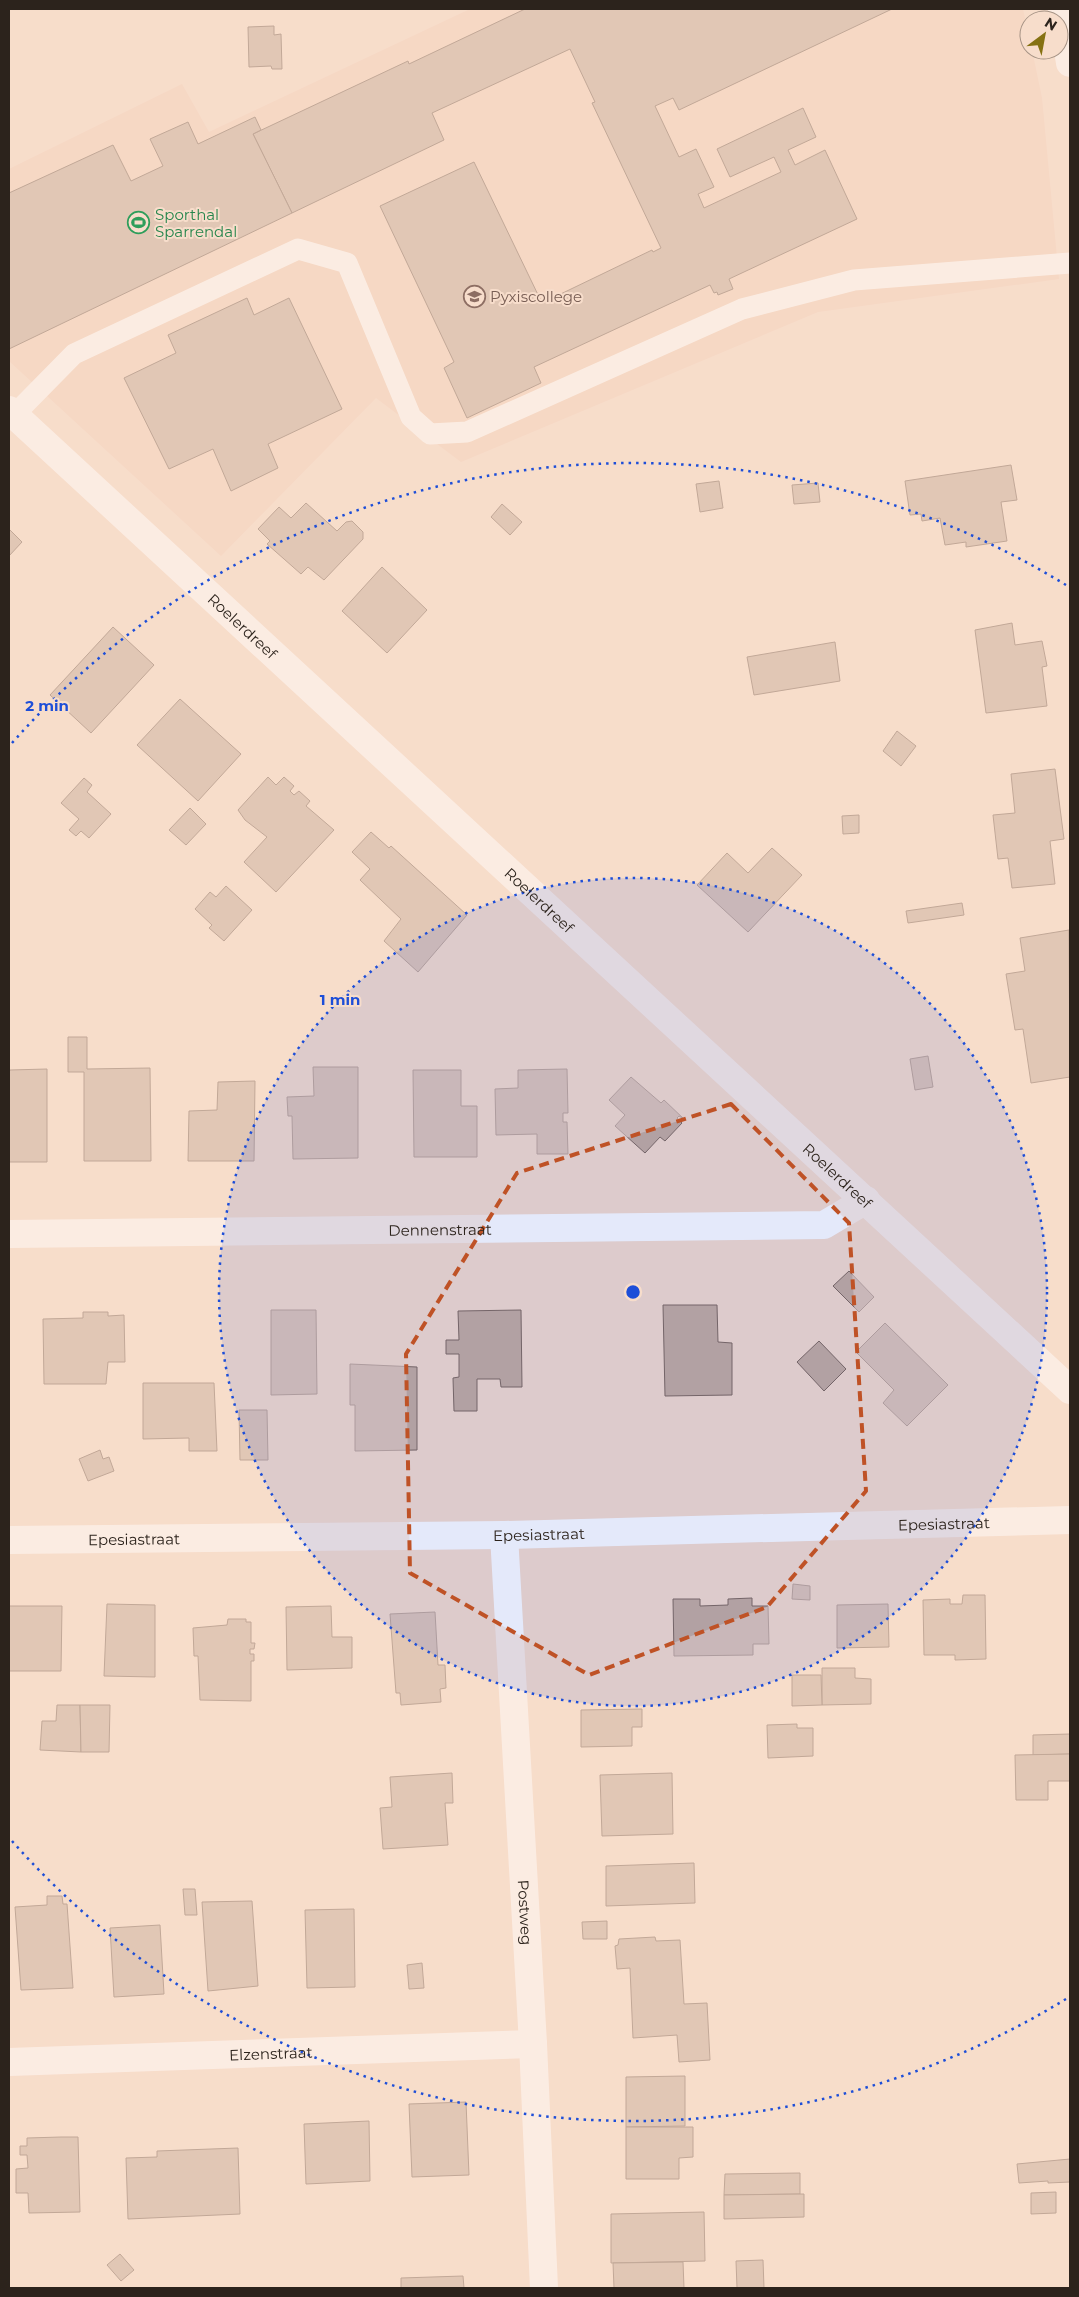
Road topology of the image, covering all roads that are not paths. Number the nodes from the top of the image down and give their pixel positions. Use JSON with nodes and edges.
{"nodes":[{"id":1,"x":1062,"y":9,"type":"edge"},
{"id":2,"x":1070,"y":63,"type":"edge"},
{"id":3,"x":1070,"y":263,"type":"edge"},
{"id":4,"x":12,"y":412,"type":"edge"},
{"id":5,"x":866,"y":1200,"type":"junction"},
{"id":6,"x":9,"y":1234,"type":"edge"},
{"id":7,"x":1070,"y":1390,"type":"edge"},
{"id":8,"x":1070,"y":1520,"type":"edge"},
{"id":9,"x":504,"y":1535,"type":"junction"},
{"id":10,"x":9,"y":1540,"type":"edge"},
{"id":11,"x":533,"y":2044,"type":"junction"},
{"id":12,"x":9,"y":2062,"type":"edge"},
{"id":13,"x":544,"y":2288,"type":"edge"}],
"edges":[{"from":1,"to":2,"type":"street"},
{"from":3,"to":4,"type":"lane"},
{"from":4,"to":5,"type":"street","name":"Roelerdreef"},
{"from":5,"to":6,"type":"street","name":"Dennenstraat"},
{"from":5,"to":7,"type":"street","name":"Roelerdreef"},
{"from":8,"to":9,"type":"street","name":"Epesiastraat"},
{"from":9,"to":10,"type":"street","name":"Epesiastraat"},
{"from":9,"to":11,"type":"street","name":"Postweg"},
{"from":11,"to":12,"type":"street","name":"Elzenstraat"},
{"from":11,"to":13,"type":"street","name":"Postweg"}]}
